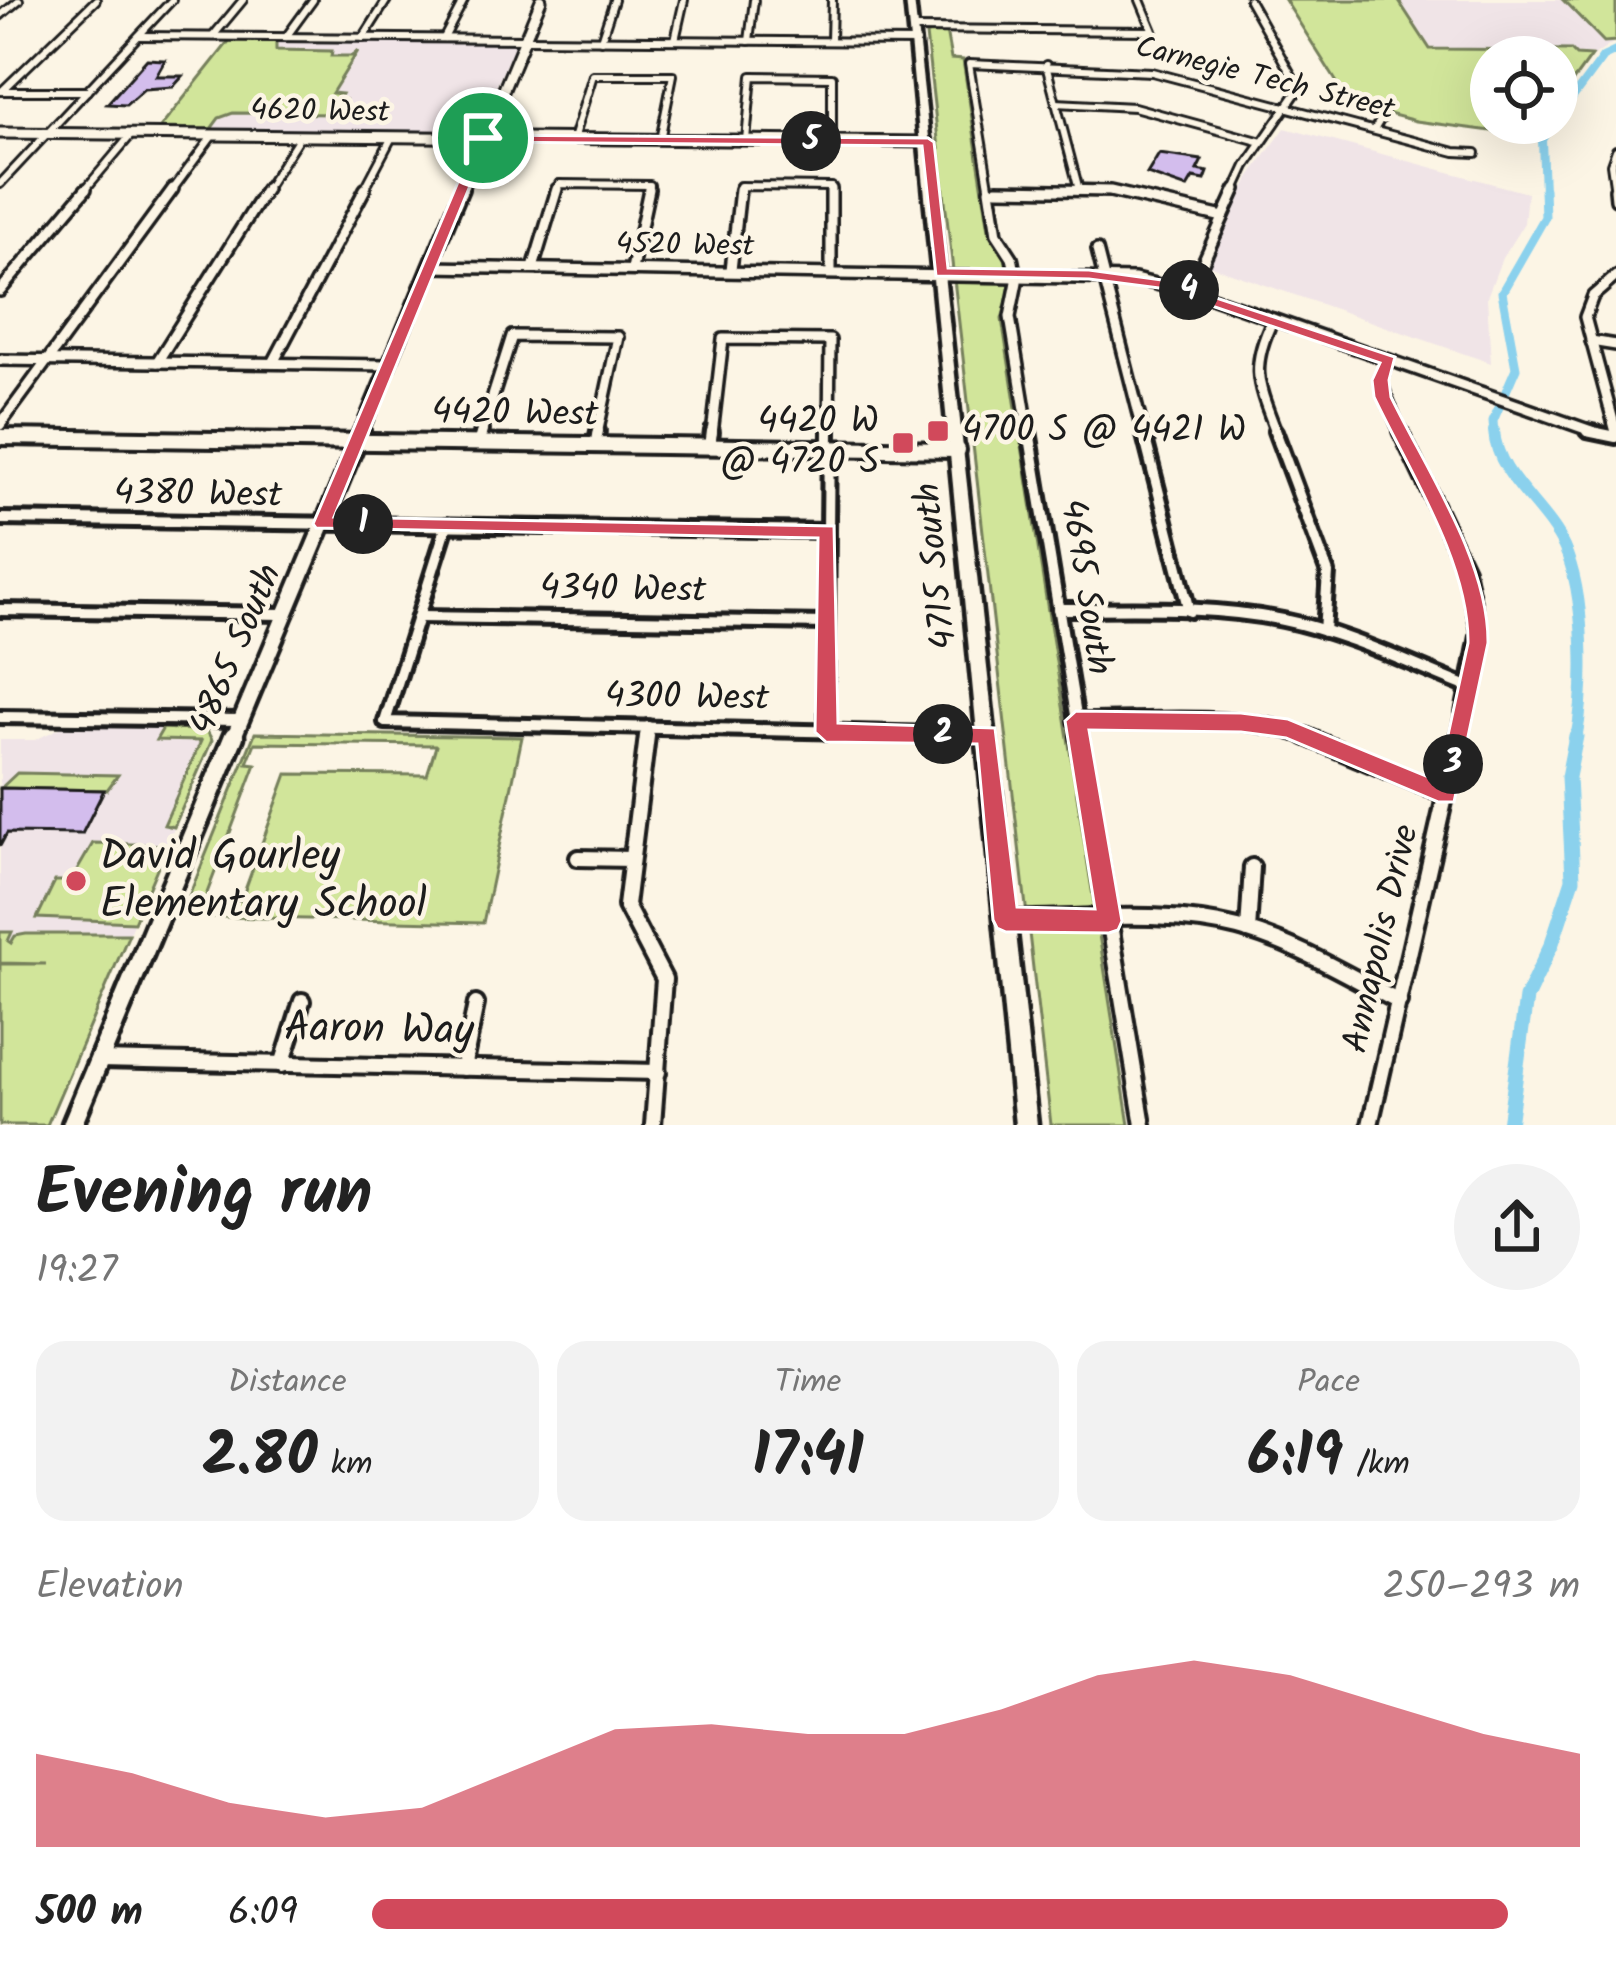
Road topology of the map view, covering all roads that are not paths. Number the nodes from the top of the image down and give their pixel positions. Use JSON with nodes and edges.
{"nodes":[{"id":1,"x":19,"y":0,"type":"edge"},
{"id":2,"x":96,"y":0,"type":"edge"},
{"id":3,"x":172,"y":0,"type":"edge"},
{"id":4,"x":243,"y":0,"type":"edge"},
{"id":5,"x":313,"y":0,"type":"edge"},
{"id":6,"x":386,"y":0,"type":"edge"},
{"id":7,"x":464,"y":0,"type":"edge"},
{"id":8,"x":541,"y":0,"type":"edge"},
{"id":9,"x":614,"y":0,"type":"edge"},
{"id":10,"x":683,"y":0,"type":"edge"},
{"id":11,"x":754,"y":0,"type":"edge"},
{"id":12,"x":832,"y":0,"type":"edge"},
{"id":13,"x":910,"y":0,"type":"edge"},
{"id":14,"x":1140,"y":0,"type":"edge"},
{"id":15,"x":1249,"y":0,"type":"edge"},
{"id":16,"x":0,"y":16,"type":"edge"},
{"id":17,"x":915,"y":29,"type":"junction"},
{"id":18,"x":139,"y":36,"type":"junction"},
{"id":19,"x":213,"y":36,"type":"junction"},
{"id":20,"x":286,"y":37,"type":"junction"},
{"id":21,"x":363,"y":38,"type":"junction"},
{"id":22,"x":444,"y":38,"type":"junction"},
{"id":23,"x":525,"y":39,"type":"junction"},
{"id":24,"x":601,"y":40,"type":"junction"},
{"id":25,"x":675,"y":40,"type":"junction"},
{"id":26,"x":749,"y":41,"type":"junction"},
{"id":27,"x":831,"y":41,"type":"junction"},
{"id":28,"x":917,"y":42,"type":"junction"},
{"id":29,"x":969,"y":64,"type":"joint"},
{"id":30,"x":1046,"y":65,"type":"junction"},
{"id":31,"x":1,"y":91,"type":"edge"},
{"id":32,"x":87,"y":92,"type":"junction"},
{"id":33,"x":1056,"y":103,"type":"junction"},
{"id":34,"x":1286,"y":107,"type":"junction"},
{"id":35,"x":1384,"y":114,"type":"dead end"},
{"id":36,"x":1374,"y":130,"type":"junction"},
{"id":37,"x":0,"y":133,"type":"edge"},
{"id":38,"x":47,"y":134,"type":"junction"},
{"id":39,"x":130,"y":135,"type":"junction"},
{"id":40,"x":213,"y":135,"type":"junction"},
{"id":41,"x":300,"y":136,"type":"junction"},
{"id":42,"x":392,"y":137,"type":"junction"},
{"id":43,"x":483,"y":138,"type":"junction"},
{"id":44,"x":573,"y":139,"type":"junction"},
{"id":45,"x":660,"y":140,"type":"junction"},
{"id":46,"x":746,"y":140,"type":"junction"},
{"id":47,"x":832,"y":141,"type":"junction"},
{"id":48,"x":928,"y":142,"type":"junction"},
{"id":49,"x":1262,"y":142,"type":"junction"},
{"id":50,"x":1616,"y":150,"type":"edge"},
{"id":51,"x":1476,"y":153,"type":"dead end"},
{"id":52,"x":0,"y":184,"type":"edge"},
{"id":53,"x":989,"y":189,"type":"junction"},
{"id":54,"x":1079,"y":190,"type":"junction"},
{"id":55,"x":1616,"y":199,"type":"edge"},
{"id":56,"x":1223,"y":218,"type":"junction"},
{"id":57,"x":1096,"y":250,"type":"dead end"},
{"id":58,"x":429,"y":267,"type":"junction"},
{"id":59,"x":533,"y":268,"type":"junction"},
{"id":60,"x":632,"y":269,"type":"junction"},
{"id":61,"x":730,"y":270,"type":"junction"},
{"id":62,"x":830,"y":272,"type":"junction"},
{"id":63,"x":941,"y":273,"type":"junction"},
{"id":64,"x":1016,"y":274,"type":"junction"},
{"id":65,"x":1101,"y":276,"type":"junction"},
{"id":66,"x":1616,"y":276,"type":"edge"},
{"id":67,"x":0,"y":291,"type":"edge"},
{"id":68,"x":1190,"y":291,"type":"junction"},
{"id":69,"x":1273,"y":319,"type":"junction"},
{"id":70,"x":1591,"y":341,"type":"junction"},
{"id":71,"x":1616,"y":345,"type":"edge"},
{"id":72,"x":0,"y":360,"type":"edge"},
{"id":73,"x":47,"y":361,"type":"junction"},
{"id":74,"x":1389,"y":361,"type":"junction"},
{"id":75,"x":157,"y":362,"type":"junction"},
{"id":76,"x":273,"y":363,"type":"junction"},
{"id":77,"x":388,"y":365,"type":"junction"},
{"id":78,"x":0,"y":424,"type":"edge"},
{"id":79,"x":1616,"y":434,"type":"edge"},
{"id":80,"x":0,"y":437,"type":"edge"},
{"id":81,"x":356,"y":442,"type":"junction"},
{"id":82,"x":478,"y":444,"type":"junction"},
{"id":83,"x":595,"y":445,"type":"junction"},
{"id":84,"x":710,"y":447,"type":"junction"},
{"id":85,"x":829,"y":448,"type":"junction"},
{"id":86,"x":958,"y":450,"type":"junction"},
{"id":87,"x":0,"y":519,"type":"edge"},
{"id":88,"x":322,"y":524,"type":"junction"},
{"id":89,"x":447,"y":525,"type":"junction"},
{"id":90,"x":828,"y":531,"type":"junction"},
{"id":91,"x":1058,"y":609,"type":"junction"},
{"id":92,"x":0,"y":610,"type":"edge"},
{"id":93,"x":1189,"y":611,"type":"junction"},
{"id":94,"x":285,"y":614,"type":"junction"},
{"id":95,"x":419,"y":617,"type":"junction"},
{"id":96,"x":827,"y":623,"type":"junction"},
{"id":97,"x":1324,"y":631,"type":"junction"},
{"id":98,"x":1468,"y":687,"type":"junction"},
{"id":99,"x":0,"y":717,"type":"edge"},
{"id":100,"x":240,"y":720,"type":"junction"},
{"id":101,"x":1076,"y":721,"type":"junction"},
{"id":102,"x":648,"y":727,"type":"junction"},
{"id":103,"x":826,"y":732,"type":"junction"},
{"id":104,"x":987,"y":735,"type":"junction"},
{"id":105,"x":1446,"y":795,"type":"junction"},
{"id":106,"x":578,"y":858,"type":"dead end"},
{"id":107,"x":631,"y":859,"type":"junction"},
{"id":108,"x":1252,"y":867,"type":"dead end"},
{"id":109,"x":1006,"y":920,"type":"junction"},
{"id":110,"x":1109,"y":921,"type":"junction"},
{"id":111,"x":1248,"y":932,"type":"junction"},
{"id":112,"x":302,"y":1001,"type":"dead end"},
{"id":113,"x":1399,"y":1002,"type":"junction"},
{"id":114,"x":476,"y":1004,"type":"dead end"},
{"id":115,"x":99,"y":1060,"type":"junction"},
{"id":116,"x":282,"y":1064,"type":"junction"},
{"id":117,"x":464,"y":1067,"type":"junction"},
{"id":118,"x":658,"y":1072,"type":"junction"},
{"id":119,"x":72,"y":1125,"type":"edge"},
{"id":120,"x":653,"y":1125,"type":"edge"},
{"id":121,"x":1026,"y":1125,"type":"edge"},
{"id":122,"x":1143,"y":1125,"type":"edge"},
{"id":123,"x":1370,"y":1125,"type":"edge"}],
"edges":[{"from":1,"to":16,"type":"street"},
{"from":2,"to":31,"type":"street"},
{"from":3,"to":18,"type":"street"},
{"from":4,"to":19,"type":"street"},
{"from":5,"to":20,"type":"street"},
{"from":6,"to":21,"type":"street"},
{"from":7,"to":22,"type":"street"},
{"from":8,"to":23,"type":"street","name":"4865 South"},
{"from":9,"to":24,"type":"street"},
{"from":10,"to":25,"type":"street"},
{"from":11,"to":26,"type":"street"},
{"from":12,"to":27,"type":"street"},
{"from":13,"to":17,"type":"main road","name":"4715 South"},
{"from":14,"to":17,"type":"street"},
{"from":15,"to":34,"type":"street"},
{"from":17,"to":28,"type":"main road","name":"4715 South"},
{"from":18,"to":19,"type":"street"},
{"from":18,"to":32,"type":"street"},
{"from":19,"to":20,"type":"street"},
{"from":20,"to":21,"type":"street"},
{"from":21,"to":22,"type":"street"},
{"from":22,"to":23,"type":"street"},
{"from":23,"to":24,"type":"street"},
{"from":23,"to":43,"type":"street","name":"4865 South"},
{"from":24,"to":25,"type":"street"},
{"from":25,"to":26,"type":"street"},
{"from":26,"to":27,"type":"street"},
{"from":27,"to":28,"type":"street"},
{"from":28,"to":48,"type":"main road","name":"4715 South"},
{"from":29,"to":30,"type":"street","name":"Carnegie Tech Street"},
{"from":29,"to":53,"type":"street","name":"4695 South"},
{"from":30,"to":33,"type":"street"},
{"from":30,"to":34,"type":"street","name":"Carnegie Tech Street"},
{"from":31,"to":32,"type":"street"},
{"from":32,"to":38,"type":"street"},
{"from":33,"to":49,"type":"street"},
{"from":33,"to":54,"type":"street"},
{"from":34,"to":36,"type":"street","name":"Carnegie Tech Street"},
{"from":34,"to":49,"type":"street"},
{"from":35,"to":36,"type":"street"},
{"from":36,"to":51,"type":"street","name":"Carnegie Tech Street"},
{"from":37,"to":38,"type":"street","name":"4620 West"},
{"from":38,"to":39,"type":"street","name":"4620 West"},
{"from":38,"to":52,"type":"street"},
{"from":39,"to":40,"type":"street","name":"4620 West"},
{"from":39,"to":67,"type":"street"},
{"from":40,"to":41,"type":"street","name":"4620 West"},
{"from":40,"to":73,"type":"street"},
{"from":41,"to":42,"type":"street","name":"4620 West"},
{"from":41,"to":75,"type":"street"},
{"from":42,"to":43,"type":"street","name":"4620 West"},
{"from":42,"to":76,"type":"street"},
{"from":43,"to":44,"type":"street","name":"4620 West"},
{"from":43,"to":58,"type":"street","name":"4865 South"},
{"from":44,"to":45,"type":"street","name":"4620 West"},
{"from":44,"to":45,"type":"street"},
{"from":45,"to":46,"type":"street","name":"4620 West"},
{"from":46,"to":47,"type":"street","name":"4620 West"},
{"from":46,"to":47,"type":"street"},
{"from":47,"to":48,"type":"street","name":"4620 West"},
{"from":48,"to":63,"type":"main road","name":"4715 South"},
{"from":49,"to":56,"type":"street"},
{"from":50,"to":55,"type":"street"},
{"from":53,"to":54,"type":"street"},
{"from":53,"to":64,"type":"street","name":"4695 South"},
{"from":54,"to":56,"type":"street"},
{"from":56,"to":68,"type":"street"},
{"from":57,"to":65,"type":"street"},
{"from":58,"to":59,"type":"street","name":"4520 West"},
{"from":58,"to":77,"type":"street","name":"4865 South"},
{"from":59,"to":60,"type":"street","name":"4520 West"},
{"from":59,"to":60,"type":"street"},
{"from":60,"to":61,"type":"street","name":"4520 West"},
{"from":61,"to":62,"type":"street","name":"4520 West"},
{"from":61,"to":62,"type":"street"},
{"from":62,"to":63,"type":"street","name":"4520 West"},
{"from":63,"to":64,"type":"street","name":"4520 West"},
{"from":63,"to":86,"type":"main road","name":"4715 South"},
{"from":64,"to":65,"type":"street","name":"4520 West"},
{"from":64,"to":91,"type":"street","name":"4695 South"},
{"from":65,"to":68,"type":"street","name":"4520 West"},
{"from":65,"to":93,"type":"street"},
{"from":66,"to":70,"type":"street"},
{"from":68,"to":69,"type":"street","name":"4520 West"},
{"from":69,"to":74,"type":"street","name":"4520 West"},
{"from":69,"to":97,"type":"street"},
{"from":70,"to":71,"type":"street"},
{"from":70,"to":79,"type":"street"},
{"from":72,"to":73,"type":"street"},
{"from":73,"to":75,"type":"street"},
{"from":73,"to":78,"type":"street"},
{"from":74,"to":79,"type":"street","name":"4520 West"},
{"from":74,"to":98,"type":"street","name":"Annapolis Drive"},
{"from":75,"to":76,"type":"street"},
{"from":76,"to":77,"type":"street"},
{"from":77,"to":81,"type":"street","name":"4865 South"},
{"from":80,"to":81,"type":"street","name":"4420 West"},
{"from":81,"to":82,"type":"street","name":"4420 West"},
{"from":81,"to":88,"type":"street","name":"4865 South"},
{"from":82,"to":83,"type":"street","name":"4420 West"},
{"from":82,"to":83,"type":"street"},
{"from":83,"to":84,"type":"street","name":"4420 West"},
{"from":84,"to":85,"type":"street","name":"4420 West"},
{"from":84,"to":85,"type":"street"},
{"from":85,"to":86,"type":"street","name":"4420 West"},
{"from":85,"to":90,"type":"street"},
{"from":86,"to":104,"type":"main road","name":"4715 South"},
{"from":87,"to":88,"type":"street","name":"4380 West"},
{"from":88,"to":89,"type":"street","name":"4380 West"},
{"from":88,"to":94,"type":"street","name":"4865 South"},
{"from":89,"to":90,"type":"street","name":"4380 West"},
{"from":89,"to":95,"type":"street"},
{"from":90,"to":96,"type":"street"},
{"from":91,"to":93,"type":"street"},
{"from":91,"to":101,"type":"street","name":"4695 South"},
{"from":92,"to":94,"type":"street"},
{"from":93,"to":97,"type":"street"},
{"from":94,"to":100,"type":"street","name":"4865 South"},
{"from":95,"to":96,"type":"street","name":"4340 West"},
{"from":95,"to":102,"type":"street","name":"4300 West"},
{"from":96,"to":103,"type":"street"},
{"from":97,"to":98,"type":"street"},
{"from":98,"to":105,"type":"street","name":"Annapolis Drive"},
{"from":99,"to":100,"type":"street"},
{"from":100,"to":115,"type":"street","name":"4865 South"},
{"from":101,"to":105,"type":"street"},
{"from":101,"to":110,"type":"street","name":"4695 South"},
{"from":102,"to":103,"type":"street","name":"4300 West"},
{"from":102,"to":107,"type":"street"},
{"from":103,"to":104,"type":"street","name":"4300 West"},
{"from":104,"to":109,"type":"main road","name":"4715 South"},
{"from":105,"to":113,"type":"street","name":"Annapolis Drive"},
{"from":106,"to":107,"type":"street"},
{"from":107,"to":118,"type":"street"},
{"from":108,"to":111,"type":"street"},
{"from":109,"to":110,"type":"street"},
{"from":109,"to":121,"type":"main road","name":"4715 South"},
{"from":110,"to":111,"type":"street"},
{"from":110,"to":122,"type":"street","name":"4695 South"},
{"from":111,"to":113,"type":"street"},
{"from":112,"to":116,"type":"street"},
{"from":113,"to":123,"type":"street","name":"Annapolis Drive"},
{"from":114,"to":117,"type":"street"},
{"from":115,"to":116,"type":"street","name":"Aaron Way"},
{"from":115,"to":119,"type":"street","name":"4865 South"},
{"from":116,"to":117,"type":"street","name":"Aaron Way"},
{"from":117,"to":118,"type":"street","name":"Aaron Way"},
{"from":118,"to":120,"type":"street"}]}
